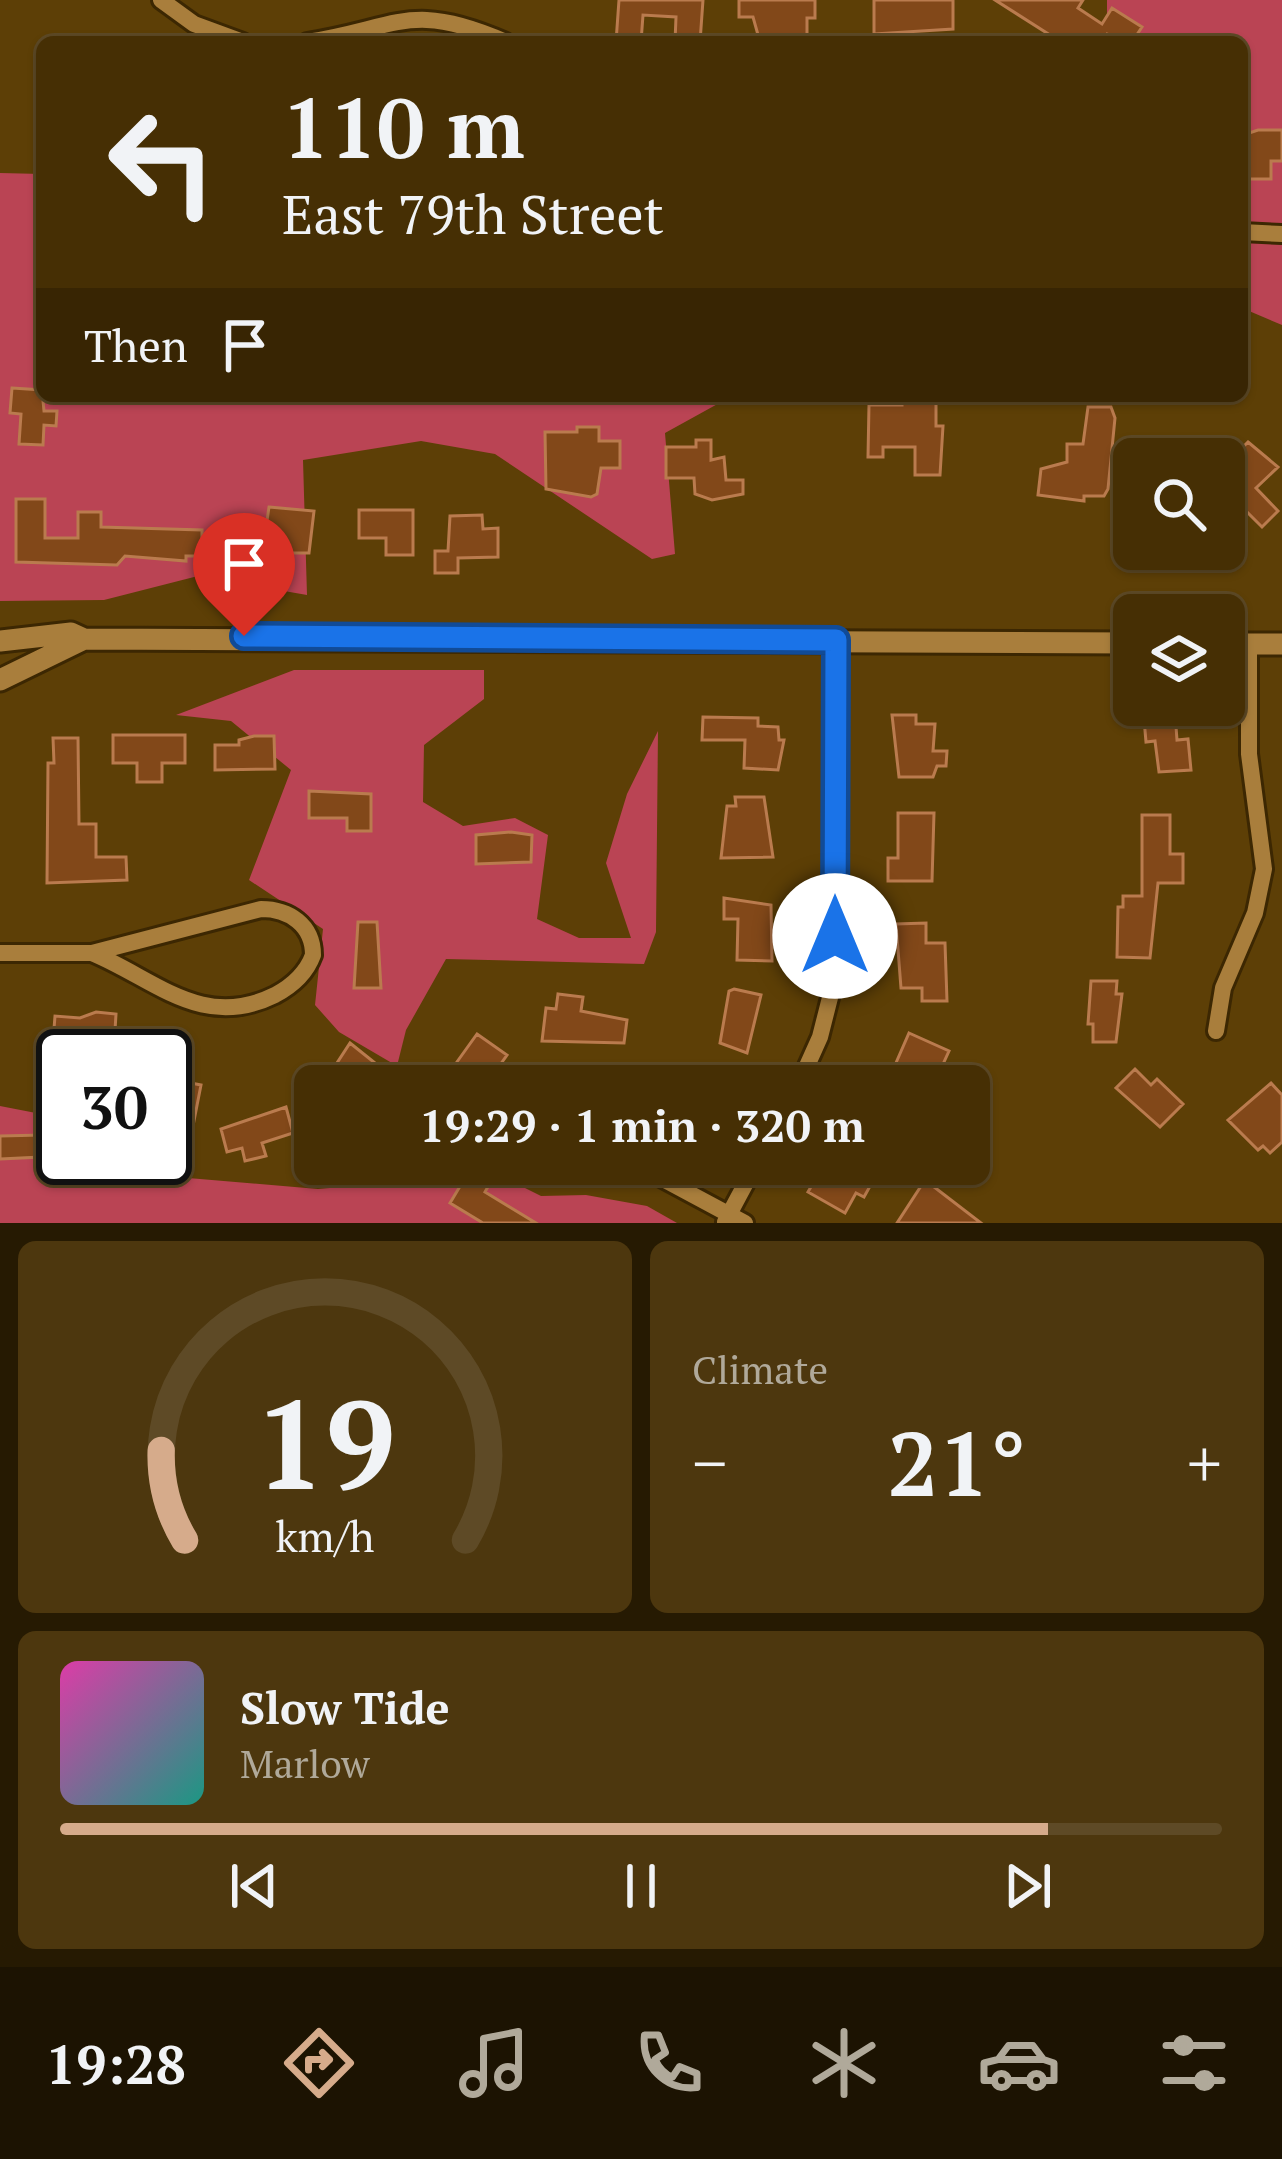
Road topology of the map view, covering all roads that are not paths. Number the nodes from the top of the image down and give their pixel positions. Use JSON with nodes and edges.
{"nodes":[{"id":1,"x":161,"y":0,"type":"edge"},
{"id":2,"x":227,"y":36,"type":"edge"},
{"id":3,"x":331,"y":36,"type":"edge"},
{"id":4,"x":491,"y":36,"type":"edge"},
{"id":5,"x":1248,"y":232,"type":"edge"},
{"id":6,"x":1282,"y":234,"type":"edge"},
{"id":7,"x":84,"y":639,"type":"junction"},
{"id":8,"x":836,"y":640,"type":"junction"},
{"id":9,"x":0,"y":641,"type":"edge"},
{"id":10,"x":1113,"y":643,"type":"edge"},
{"id":11,"x":1245,"y":644,"type":"edge"},
{"id":12,"x":1249,"y":644,"type":"junction"},
{"id":13,"x":1282,"y":644,"type":"edge"},
{"id":14,"x":0,"y":680,"type":"edge"},
{"id":15,"x":0,"y":953,"type":"edge"},
{"id":16,"x":92,"y":953,"type":"junction"},
{"id":17,"x":1216,"y":1031,"type":"dead end"},
{"id":18,"x":807,"y":1065,"type":"edge"},
{"id":19,"x":672,"y":1185,"type":"edge"},
{"id":20,"x":747,"y":1185,"type":"edge"},
{"id":21,"x":733,"y":1220,"type":"edge"}],
"edges":[{"from":1,"to":2,"type":"street"},
{"from":3,"to":4,"type":"street"},
{"from":5,"to":6,"type":"street"},
{"from":7,"to":8,"type":"street"},
{"from":7,"to":9,"type":"street"},
{"from":7,"to":14,"type":"street"},
{"from":8,"to":10,"type":"street"},
{"from":8,"to":18,"type":"street"},
{"from":11,"to":12,"type":"street"},
{"from":12,"to":13,"type":"street"},
{"from":12,"to":17,"type":"street"},
{"from":15,"to":16,"type":"street"},
{"from":16,"to":16,"type":"street"},
{"from":19,"to":21,"type":"street"},
{"from":20,"to":21,"type":"street"}]}
